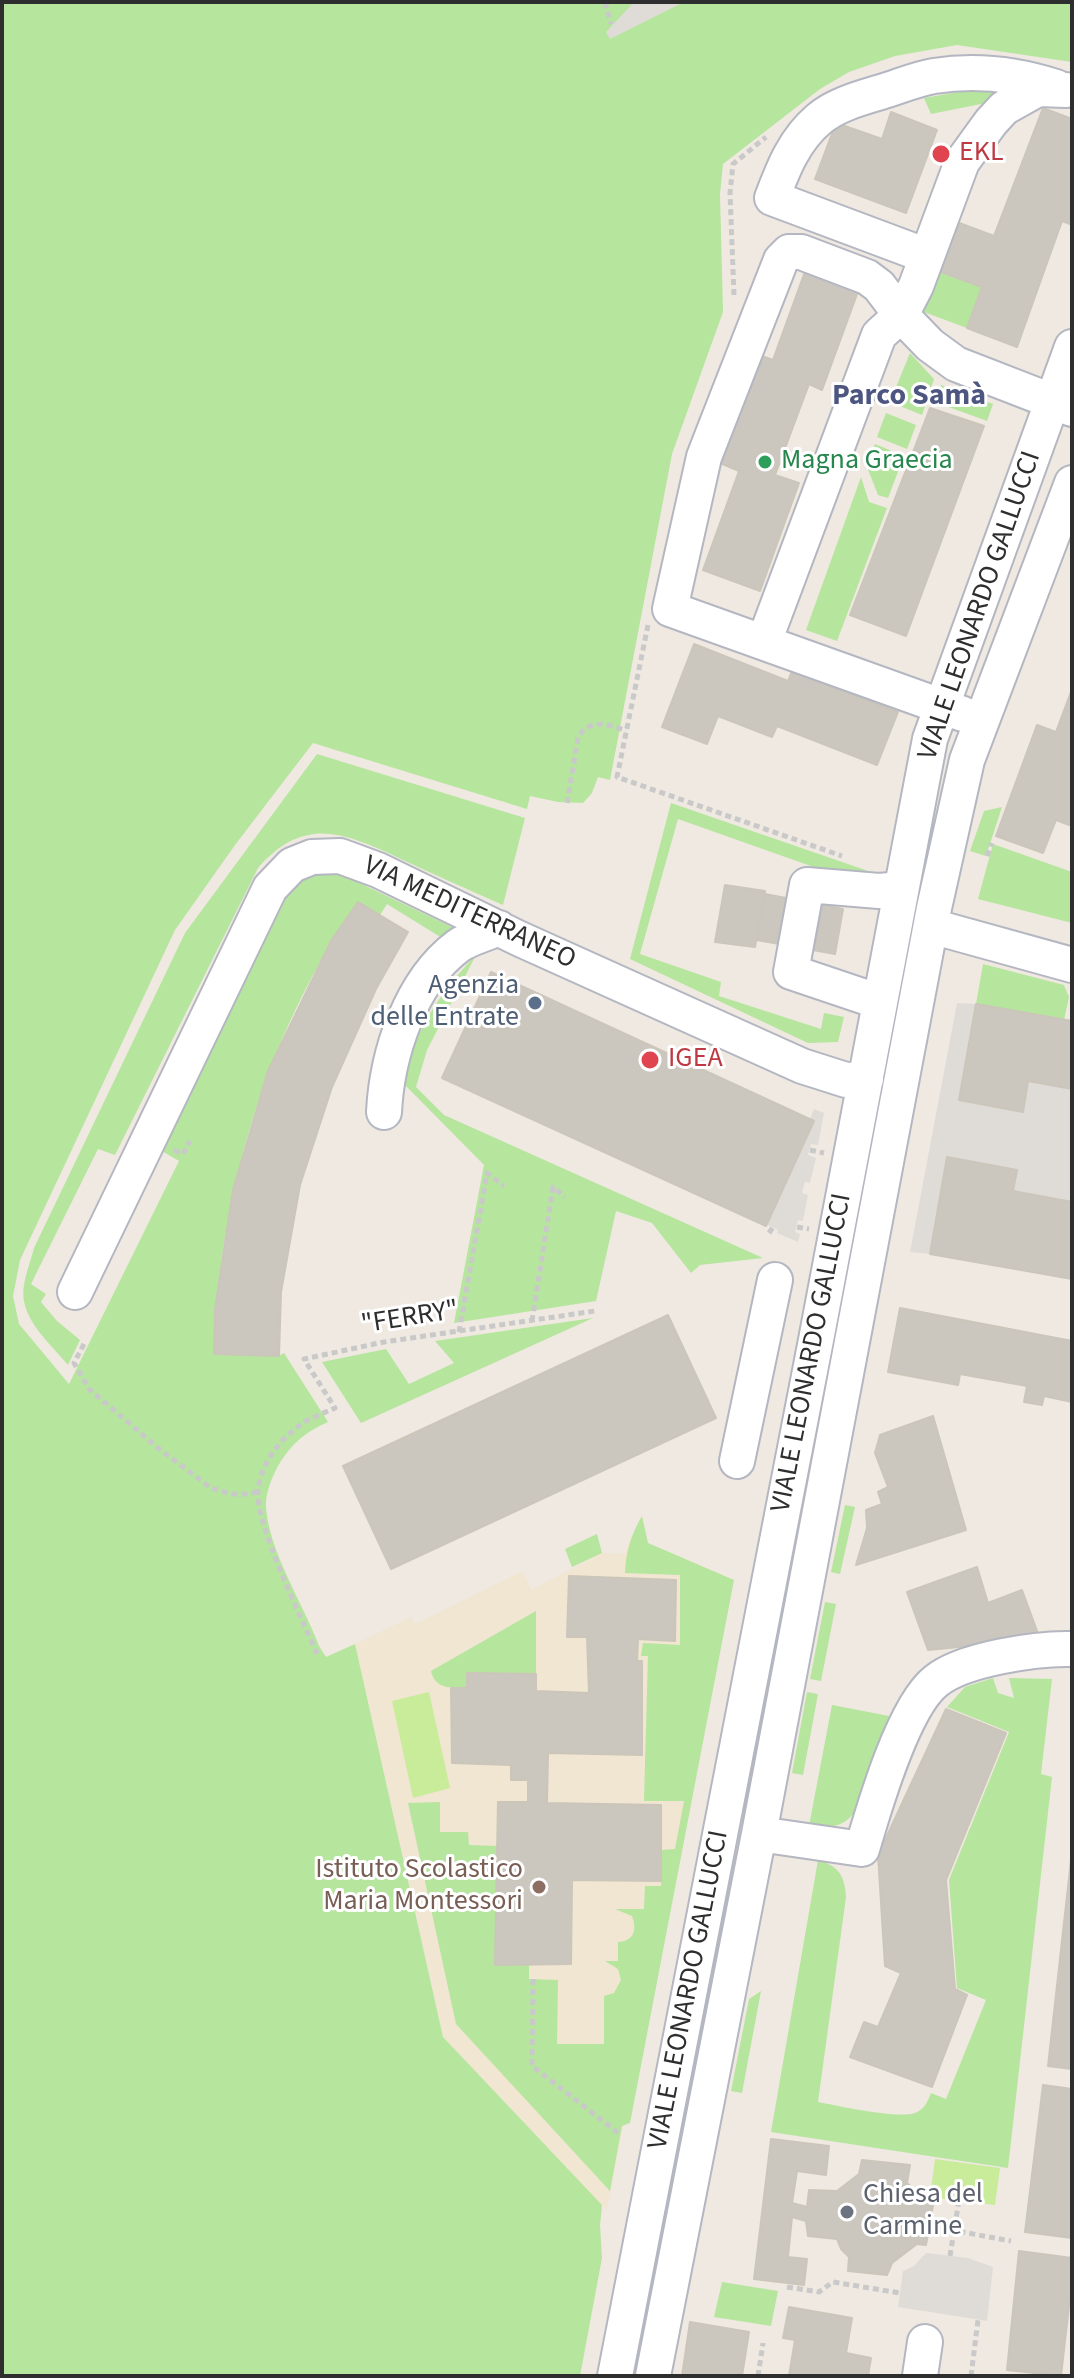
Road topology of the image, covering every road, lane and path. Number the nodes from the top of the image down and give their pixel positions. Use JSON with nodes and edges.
{"nodes":[{"id":1,"x":605,"y":2,"type":"edge"},
{"id":2,"x":611,"y":24,"type":"dead end"},
{"id":3,"x":1069,"y":91,"type":"edge"},
{"id":4,"x":768,"y":135,"type":"dead end"},
{"id":5,"x":927,"y":256,"type":"junction"},
{"id":6,"x":734,"y":305,"type":"dead end"},
{"id":7,"x":901,"y":315,"type":"junction"},
{"id":8,"x":1072,"y":347,"type":"edge"},
{"id":9,"x":1062,"y":406,"type":"edge"},
{"id":10,"x":1072,"y":483,"type":"edge"},
{"id":11,"x":1016,"y":501,"type":"junction"},
{"id":12,"x":1065,"y":520,"type":"edge"},
{"id":13,"x":659,"y":617,"type":"junction"},
{"id":14,"x":764,"y":642,"type":"junction"},
{"id":15,"x":942,"y":707,"type":"junction"},
{"id":16,"x":982,"y":721,"type":"junction"},
{"id":17,"x":626,"y":731,"type":"junction"},
{"id":18,"x":567,"y":803,"type":"dead end"},
{"id":19,"x":992,"y":843,"type":"dead end"},
{"id":20,"x":987,"y":856,"type":"dead end"},
{"id":21,"x":854,"y":861,"type":"dead end"},
{"id":22,"x":901,"y":889,"type":"junction"},
{"id":23,"x":931,"y":926,"type":"junction"},
{"id":24,"x":499,"y":928,"type":"junction"},
{"id":25,"x":1072,"y":965,"type":"edge"},
{"id":26,"x":880,"y":1002,"type":"junction"},
{"id":27,"x":866,"y":1079,"type":"junction"},
{"id":28,"x":384,"y":1112,"type":"dead end"},
{"id":29,"x":810,"y":1150,"type":"dead end"},
{"id":30,"x":817,"y":1151,"type":"dead end"},
{"id":31,"x":504,"y":1186,"type":"dead end"},
{"id":32,"x":565,"y":1197,"type":"dead end"},
{"id":33,"x":775,"y":1280,"type":"dead end"},
{"id":34,"x":75,"y":1292,"type":"dead end"},
{"id":35,"x":595,"y":1311,"type":"dead end"},
{"id":36,"x":532,"y":1321,"type":"junction"},
{"id":37,"x":459,"y":1332,"type":"junction"},
{"id":38,"x":84,"y":1344,"type":"dead end"},
{"id":39,"x":737,"y":1461,"type":"dead end"},
{"id":40,"x":258,"y":1491,"type":"junction"},
{"id":41,"x":1072,"y":1649,"type":"edge"},
{"id":42,"x":317,"y":1654,"type":"dead end"},
{"id":43,"x":759,"y":1834,"type":"junction"},
{"id":44,"x":533,"y":1979,"type":"dead end"},
{"id":45,"x":621,"y":2135,"type":"dead end"},
{"id":46,"x":959,"y":2200,"type":"dead end"},
{"id":47,"x":930,"y":2226,"type":"dead end"},
{"id":48,"x":954,"y":2232,"type":"junction"},
{"id":49,"x":1011,"y":2241,"type":"dead end"},
{"id":50,"x":950,"y":2256,"type":"dead end"},
{"id":51,"x":787,"y":2287,"type":"dead end"},
{"id":52,"x":900,"y":2293,"type":"dead end"},
{"id":53,"x":978,"y":2320,"type":"dead end"},
{"id":54,"x":925,"y":2342,"type":"dead end"},
{"id":55,"x":763,"y":2343,"type":"dead end"},
{"id":56,"x":615,"y":2376,"type":"edge"},
{"id":57,"x":653,"y":2376,"type":"edge"},
{"id":58,"x":758,"y":2376,"type":"edge"},
{"id":59,"x":920,"y":2376,"type":"edge"},
{"id":60,"x":971,"y":2376,"type":"edge"}],
"edges":[{"from":1,"to":2,"type":"path"},
{"from":3,"to":5,"type":"street"},
{"from":3,"to":5,"type":"street"},
{"from":4,"to":6,"type":"path"},
{"from":5,"to":7,"type":"street"},
{"from":7,"to":9,"type":"street"},
{"from":7,"to":13,"type":"street"},
{"from":7,"to":14,"type":"street"},
{"from":8,"to":9,"type":"street","name":"VIALE LEONARDO GALLUCCI"},
{"from":9,"to":11,"type":"street","name":"VIALE LEONARDO GALLUCCI"},
{"from":10,"to":12,"type":"street","name":"VIALE LEONARDO GALLUCCI"},
{"from":11,"to":12,"type":"street"},
{"from":11,"to":15,"type":"street","name":"VIALE LEONARDO GALLUCCI"},
{"from":12,"to":16,"type":"street","name":"VIALE LEONARDO GALLUCCI"},
{"from":13,"to":14,"type":"street"},
{"from":13,"to":17,"type":"path"},
{"from":14,"to":15,"type":"street"},
{"from":15,"to":16,"type":"street"},
{"from":15,"to":22,"type":"street","name":"VIALE LEONARDO GALLUCCI"},
{"from":16,"to":23,"type":"street","name":"VIALE LEONARDO GALLUCCI"},
{"from":17,"to":18,"type":"path"},
{"from":17,"to":21,"type":"path"},
{"from":19,"to":20,"type":"path"},
{"from":22,"to":26,"type":"street","name":"VIALE LEONARDO GALLUCCI"},
{"from":22,"to":26,"type":"street"},
{"from":23,"to":25,"type":"street"},
{"from":23,"to":43,"type":"street","name":"VIALE LEONARDO GALLUCCI"},
{"from":24,"to":27,"type":"street","name":"VIA MEDITERRANEO"},
{"from":24,"to":28,"type":"street"},
{"from":24,"to":34,"type":"street","name":"VIA MEDITERRANEO"},
{"from":26,"to":27,"type":"street","name":"VIALE LEONARDO GALLUCCI"},
{"from":27,"to":56,"type":"street","name":"VIALE LEONARDO GALLUCCI"},
{"from":29,"to":30,"type":"path"},
{"from":31,"to":37,"type":"path"},
{"from":32,"to":36,"type":"path"},
{"from":33,"to":39,"type":"street"},
{"from":35,"to":36,"type":"path","name":"\"FERRY\""},
{"from":36,"to":37,"type":"path","name":"\"FERRY\""},
{"from":37,"to":40,"type":"path","name":"\"FERRY\""},
{"from":38,"to":40,"type":"path"},
{"from":40,"to":42,"type":"path"},
{"from":41,"to":43,"type":"street"},
{"from":43,"to":57,"type":"street","name":"VIALE LEONARDO GALLUCCI"},
{"from":44,"to":45,"type":"path"},
{"from":46,"to":48,"type":"path"},
{"from":47,"to":48,"type":"path"},
{"from":48,"to":49,"type":"path"},
{"from":48,"to":50,"type":"path"},
{"from":51,"to":52,"type":"path"},
{"from":53,"to":60,"type":"path"},
{"from":54,"to":59,"type":"street"},
{"from":55,"to":58,"type":"path"}]}
